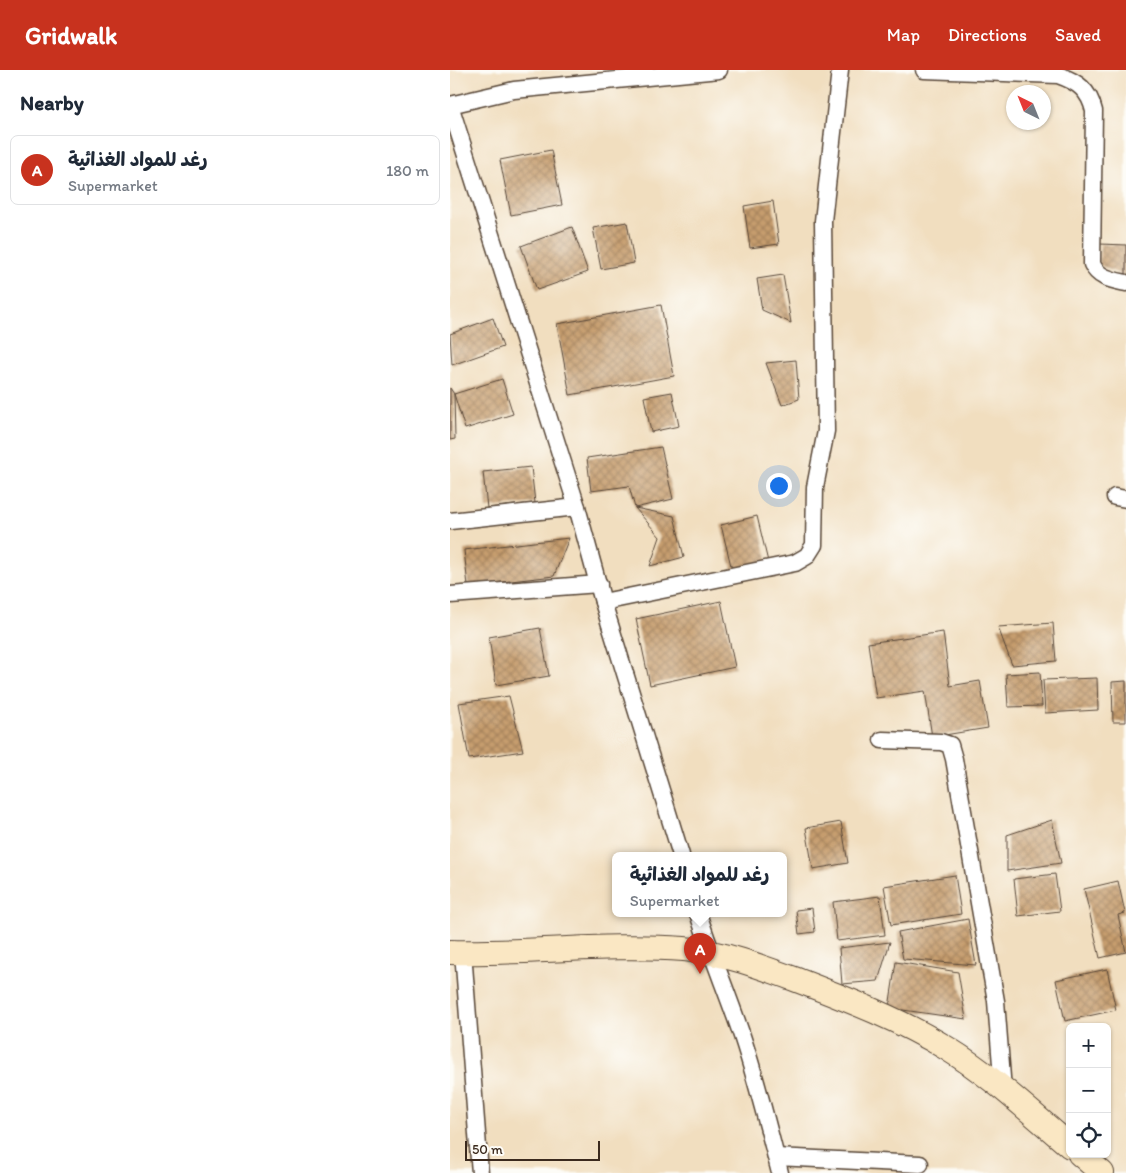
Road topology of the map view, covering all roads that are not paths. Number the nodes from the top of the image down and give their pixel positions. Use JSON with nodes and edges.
{"nodes":[{"id":1,"x":719,"y":70,"type":"edge"},
{"id":2,"x":840,"y":70,"type":"edge"},
{"id":3,"x":924,"y":70,"type":"edge"},
{"id":4,"x":450,"y":105,"type":"edge"},
{"id":5,"x":1126,"y":283,"type":"edge"},
{"id":6,"x":577,"y":507,"type":"junction"},
{"id":7,"x":450,"y":520,"type":"edge"},
{"id":8,"x":598,"y":584,"type":"junction"},
{"id":9,"x":450,"y":595,"type":"edge"},
{"id":10,"x":604,"y":602,"type":"junction"},
{"id":11,"x":882,"y":740,"type":"dead end"},
{"id":12,"x":680,"y":852,"type":"edge"},
{"id":13,"x":699,"y":917,"type":"edge"},
{"id":14,"x":456,"y":952,"type":"edge"},
{"id":15,"x":711,"y":953,"type":"junction"},
{"id":16,"x":1003,"y":1090,"type":"junction"},
{"id":17,"x":1066,"y":1143,"type":"edge"},
{"id":18,"x":1085,"y":1158,"type":"edge"},
{"id":19,"x":920,"y":1164,"type":"dead end"},
{"id":20,"x":778,"y":1165,"type":"edge"},
{"id":21,"x":480,"y":1173,"type":"edge"},
{"id":22,"x":1102,"y":1173,"type":"edge"}],
"edges":[{"from":1,"to":4,"type":"street"},
{"from":2,"to":10,"type":"street"},
{"from":3,"to":5,"type":"street"},
{"from":4,"to":6,"type":"street"},
{"from":6,"to":7,"type":"street"},
{"from":6,"to":8,"type":"street"},
{"from":8,"to":9,"type":"street"},
{"from":8,"to":10,"type":"street"},
{"from":10,"to":12,"type":"street"},
{"from":11,"to":16,"type":"street"},
{"from":13,"to":15,"type":"street"},
{"from":14,"to":15,"type":"street"},
{"from":14,"to":21,"type":"street"},
{"from":15,"to":16,"type":"street"},
{"from":15,"to":20,"type":"street"},
{"from":16,"to":17,"type":"street"},
{"from":18,"to":22,"type":"street"},
{"from":19,"to":20,"type":"street"}]}
